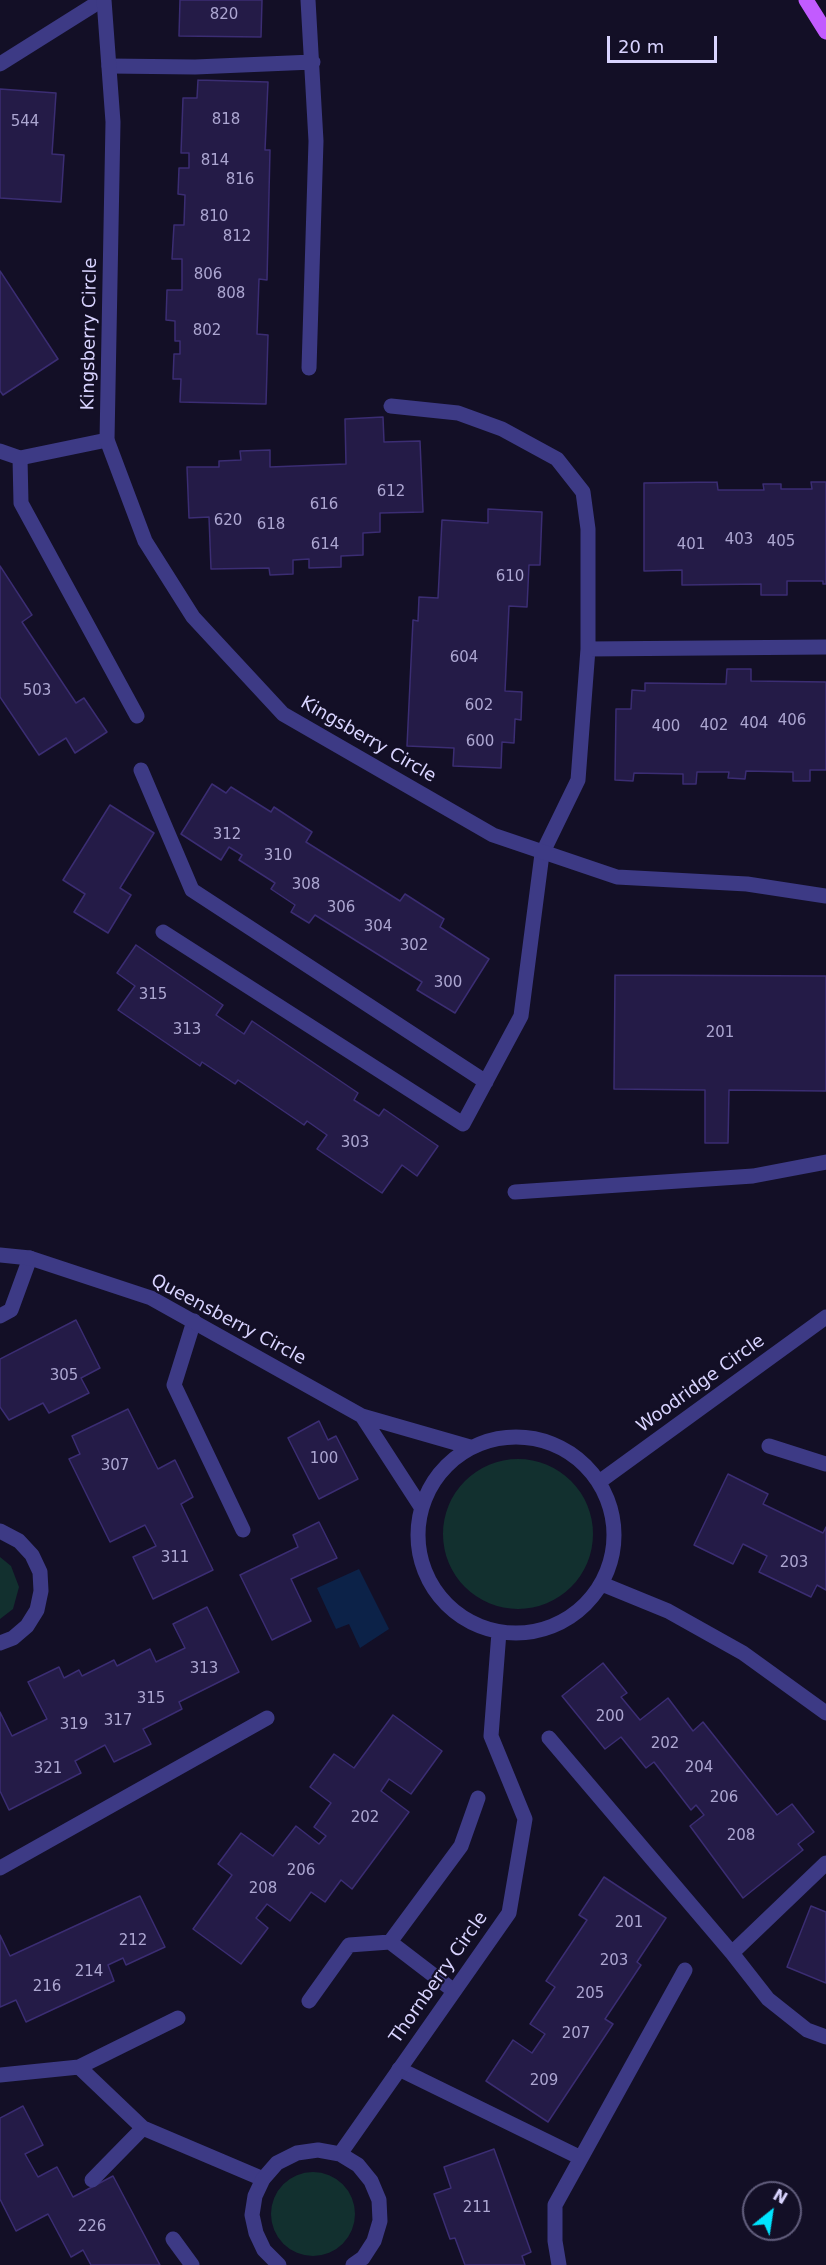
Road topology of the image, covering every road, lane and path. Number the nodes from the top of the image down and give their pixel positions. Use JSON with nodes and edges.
{"nodes":[{"id":1,"x":103,"y":0,"type":"edge"},
{"id":2,"x":308,"y":0,"type":"edge"},
{"id":3,"x":806,"y":0,"type":"edge"},
{"id":4,"x":826,"y":32,"type":"edge"},
{"id":5,"x":313,"y":62,"type":"junction"},
{"id":6,"x":0,"y":64,"type":"edge"},
{"id":7,"x":109,"y":66,"type":"junction"},
{"id":8,"x":309,"y":369,"type":"dead end"},
{"id":9,"x":392,"y":406,"type":"dead end"},
{"id":10,"x":107,"y":440,"type":"junction"},
{"id":11,"x":0,"y":451,"type":"edge"},
{"id":12,"x":20,"y":458,"type":"junction"},
{"id":13,"x":826,"y":647,"type":"edge"},
{"id":14,"x":588,"y":649,"type":"junction"},
{"id":15,"x":137,"y":716,"type":"dead end"},
{"id":16,"x":141,"y":770,"type":"dead end"},
{"id":17,"x":542,"y":854,"type":"junction"},
{"id":18,"x":826,"y":896,"type":"edge"},
{"id":19,"x":163,"y":932,"type":"dead end"},
{"id":20,"x":486,"y":1082,"type":"junction"},
{"id":21,"x":826,"y":1162,"type":"edge"},
{"id":22,"x":515,"y":1192,"type":"dead end"},
{"id":23,"x":0,"y":1255,"type":"edge"},
{"id":24,"x":30,"y":1257,"type":"junction"},
{"id":25,"x":0,"y":1316,"type":"edge"},
{"id":26,"x":826,"y":1317,"type":"edge"},
{"id":27,"x":194,"y":1321,"type":"junction"},
{"id":28,"x":362,"y":1416,"type":"junction"},
{"id":29,"x":769,"y":1446,"type":"dead end"},
{"id":30,"x":470,"y":1447,"type":"junction"},
{"id":31,"x":826,"y":1464,"type":"edge"},
{"id":32,"x":599,"y":1482,"type":"junction"},
{"id":33,"x":421,"y":1507,"type":"junction"},
{"id":34,"x":243,"y":1530,"type":"dead end"},
{"id":35,"x":0,"y":1531,"type":"edge"},
{"id":36,"x":602,"y":1584,"type":"junction"},
{"id":37,"x":499,"y":1632,"type":"junction"},
{"id":38,"x":0,"y":1643,"type":"edge"},
{"id":39,"x":826,"y":1713,"type":"edge"},
{"id":40,"x":267,"y":1718,"type":"dead end"},
{"id":41,"x":549,"y":1738,"type":"dead end"},
{"id":42,"x":478,"y":1798,"type":"dead end"},
{"id":43,"x":826,"y":1863,"type":"edge"},
{"id":44,"x":0,"y":1868,"type":"edge"},
{"id":45,"x":390,"y":1942,"type":"junction"},
{"id":46,"x":732,"y":1953,"type":"junction"},
{"id":47,"x":685,"y":1970,"type":"dead end"},
{"id":48,"x":454,"y":1991,"type":"junction"},
{"id":49,"x":309,"y":2001,"type":"dead end"},
{"id":50,"x":178,"y":2018,"type":"dead end"},
{"id":51,"x":826,"y":2037,"type":"edge"},
{"id":52,"x":79,"y":2067,"type":"junction"},
{"id":53,"x":399,"y":2069,"type":"junction"},
{"id":54,"x":0,"y":2075,"type":"edge"},
{"id":55,"x":143,"y":2128,"type":"junction"},
{"id":56,"x":340,"y":2154,"type":"junction"},
{"id":57,"x":581,"y":2158,"type":"junction"},
{"id":58,"x":262,"y":2179,"type":"junction"},
{"id":59,"x":93,"y":2180,"type":"dead end"},
{"id":60,"x":173,"y":2239,"type":"dead end"},
{"id":61,"x":277,"y":2264,"type":"edge"},
{"id":62,"x":192,"y":2265,"type":"edge"},
{"id":63,"x":353,"y":2265,"type":"edge"},
{"id":64,"x":560,"y":2265,"type":"edge"}],
"edges":[{"from":1,"to":6,"type":"street"},
{"from":1,"to":7,"type":"street","name":"Kingsberry Circle"},
{"from":2,"to":5,"type":"street"},
{"from":3,"to":4,"type":"main road"},
{"from":5,"to":7,"type":"street"},
{"from":5,"to":8,"type":"street"},
{"from":7,"to":10,"type":"street","name":"Kingsberry Circle"},
{"from":9,"to":14,"type":"street"},
{"from":10,"to":12,"type":"street"},
{"from":10,"to":17,"type":"street","name":"Kingsberry Circle"},
{"from":11,"to":12,"type":"street"},
{"from":12,"to":15,"type":"street"},
{"from":13,"to":14,"type":"street"},
{"from":14,"to":17,"type":"street"},
{"from":16,"to":20,"type":"street"},
{"from":17,"to":18,"type":"street","name":"Kingsberry Circle"},
{"from":17,"to":20,"type":"street"},
{"from":19,"to":20,"type":"street"},
{"from":21,"to":22,"type":"street"},
{"from":23,"to":24,"type":"street","name":"Queensberry Circle"},
{"from":24,"to":25,"type":"street"},
{"from":24,"to":27,"type":"street","name":"Queensberry Circle"},
{"from":26,"to":32,"type":"street","name":"Woodridge Circle"},
{"from":27,"to":28,"type":"street","name":"Queensberry Circle"},
{"from":27,"to":34,"type":"street"},
{"from":28,"to":30,"type":"street","name":"Queensberry Circle"},
{"from":28,"to":33,"type":"street","name":"Queensberry Circle"},
{"from":29,"to":31,"type":"street"},
{"from":30,"to":32,"type":"street"},
{"from":30,"to":33,"type":"street"},
{"from":32,"to":36,"type":"street"},
{"from":33,"to":37,"type":"street"},
{"from":35,"to":38,"type":"street"},
{"from":36,"to":37,"type":"street"},
{"from":36,"to":39,"type":"street"},
{"from":37,"to":48,"type":"street","name":"Thornberry Circle"},
{"from":40,"to":44,"type":"street"},
{"from":41,"to":46,"type":"street"},
{"from":42,"to":45,"type":"street"},
{"from":43,"to":46,"type":"street"},
{"from":45,"to":48,"type":"street"},
{"from":45,"to":49,"type":"street"},
{"from":46,"to":51,"type":"street"},
{"from":47,"to":57,"type":"street"},
{"from":48,"to":53,"type":"street","name":"Thornberry Circle"},
{"from":50,"to":52,"type":"street"},
{"from":52,"to":54,"type":"street"},
{"from":52,"to":55,"type":"street"},
{"from":53,"to":56,"type":"street","name":"Thornberry Circle"},
{"from":53,"to":57,"type":"street"},
{"from":55,"to":58,"type":"street"},
{"from":55,"to":59,"type":"street"},
{"from":56,"to":58,"type":"street"},
{"from":56,"to":63,"type":"street"},
{"from":57,"to":64,"type":"street"},
{"from":58,"to":61,"type":"street"},
{"from":60,"to":62,"type":"street"}]}
